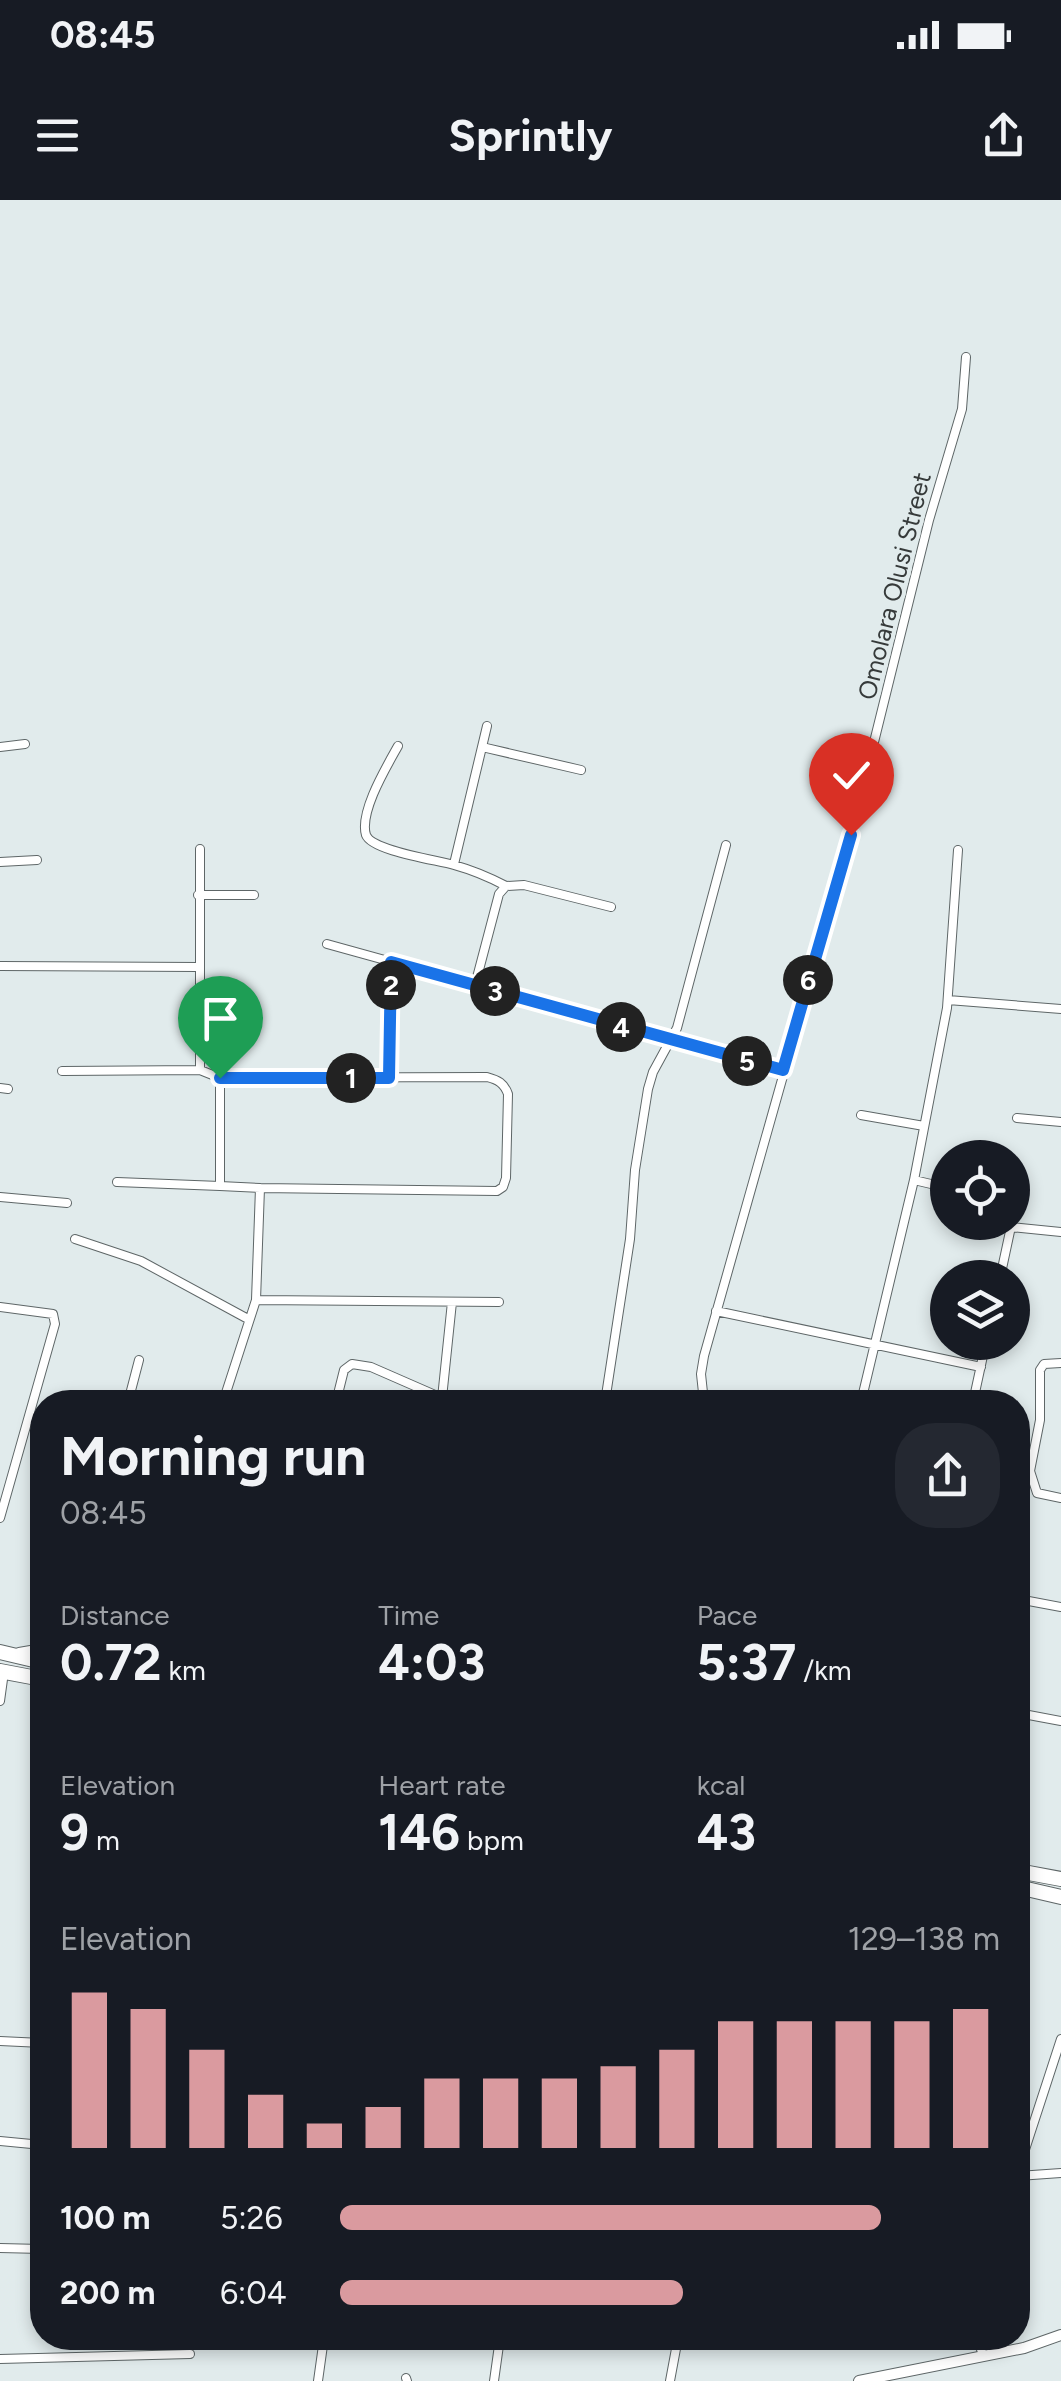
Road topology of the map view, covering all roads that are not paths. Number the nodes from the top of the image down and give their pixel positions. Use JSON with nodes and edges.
{"nodes":[{"id":1,"x":966,"y":357,"type":"dead end"},
{"id":2,"x":488,"y":726,"type":"dead end"},
{"id":3,"x":25,"y":744,"type":"dead end"},
{"id":4,"x":0,"y":746,"type":"edge"},
{"id":5,"x":398,"y":746,"type":"dead end"},
{"id":6,"x":482,"y":746,"type":"junction"},
{"id":7,"x":581,"y":770,"type":"dead end"},
{"id":8,"x":726,"y":845,"type":"dead end"},
{"id":9,"x":200,"y":849,"type":"dead end"},
{"id":10,"x":958,"y":850,"type":"dead end"},
{"id":11,"x":37,"y":860,"type":"dead end"},
{"id":12,"x":0,"y":862,"type":"edge"},
{"id":13,"x":454,"y":864,"type":"junction"},
{"id":14,"x":506,"y":886,"type":"junction"},
{"id":15,"x":198,"y":895,"type":"junction"},
{"id":16,"x":254,"y":895,"type":"dead end"},
{"id":17,"x":611,"y":907,"type":"dead end"},
{"id":18,"x":327,"y":944,"type":"dead end"},
{"id":19,"x":391,"y":962,"type":"junction"},
{"id":20,"x":0,"y":966,"type":"edge"},
{"id":21,"x":198,"y":967,"type":"junction"},
{"id":22,"x":475,"y":986,"type":"junction"},
{"id":23,"x":948,"y":1000,"type":"junction"},
{"id":24,"x":1061,"y":1009,"type":"edge"},
{"id":25,"x":671,"y":1042,"type":"junction"},
{"id":26,"x":200,"y":1070,"type":"junction"},
{"id":27,"x":783,"y":1070,"type":"junction"},
{"id":28,"x":62,"y":1071,"type":"dead end"},
{"id":29,"x":220,"y":1078,"type":"junction"},
{"id":30,"x":389,"y":1078,"type":"junction"},
{"id":31,"x":861,"y":1115,"type":"dead end"},
{"id":32,"x":1017,"y":1118,"type":"dead end"},
{"id":33,"x":1061,"y":1122,"type":"edge"},
{"id":34,"x":924,"y":1126,"type":"junction"},
{"id":35,"x":914,"y":1180,"type":"junction"},
{"id":36,"x":117,"y":1182,"type":"dead end"},
{"id":37,"x":930,"y":1184,"type":"edge"},
{"id":38,"x":220,"y":1186,"type":"junction"},
{"id":39,"x":260,"y":1188,"type":"junction"},
{"id":40,"x":0,"y":1197,"type":"edge"},
{"id":41,"x":67,"y":1203,"type":"dead end"},
{"id":42,"x":1030,"y":1227,"type":"edge"},
{"id":43,"x":1061,"y":1232,"type":"edge"},
{"id":44,"x":76,"y":1239,"type":"dead end"},
{"id":45,"x":256,"y":1300,"type":"junction"},
{"id":46,"x":452,"y":1302,"type":"junction"},
{"id":47,"x":499,"y":1302,"type":"dead end"},
{"id":48,"x":0,"y":1307,"type":"edge"},
{"id":49,"x":716,"y":1310,"type":"junction"},
{"id":50,"x":248,"y":1319,"type":"junction"},
{"id":51,"x":874,"y":1344,"type":"junction"},
{"id":52,"x":139,"y":1360,"type":"dead end"},
{"id":53,"x":982,"y":1360,"type":"edge"},
{"id":54,"x":1061,"y":1364,"type":"edge"},
{"id":55,"x":981,"y":1367,"type":"junction"},
{"id":56,"x":36,"y":1390,"type":"edge"},
{"id":57,"x":131,"y":1390,"type":"edge"},
{"id":58,"x":227,"y":1390,"type":"edge"},
{"id":59,"x":339,"y":1390,"type":"edge"},
{"id":60,"x":421,"y":1390,"type":"edge"},
{"id":61,"x":443,"y":1390,"type":"edge"},
{"id":62,"x":607,"y":1390,"type":"edge"},
{"id":63,"x":702,"y":1390,"type":"edge"},
{"id":64,"x":864,"y":1390,"type":"edge"},
{"id":65,"x":976,"y":1390,"type":"edge"},
{"id":66,"x":30,"y":1411,"type":"edge"},
{"id":67,"x":1061,"y":1498,"type":"edge"},
{"id":68,"x":0,"y":1516,"type":"edge"},
{"id":69,"x":1030,"y":1602,"type":"edge"},
{"id":70,"x":1061,"y":1608,"type":"edge"},
{"id":71,"x":30,"y":1650,"type":"edge"},
{"id":72,"x":5,"y":1653,"type":"edge"},
{"id":73,"x":30,"y":1659,"type":"edge"},
{"id":74,"x":2,"y":1672,"type":"edge"},
{"id":75,"x":30,"y":1677,"type":"edge"},
{"id":76,"x":0,"y":1701,"type":"edge"},
{"id":77,"x":1030,"y":1715,"type":"edge"},
{"id":78,"x":1061,"y":1721,"type":"edge"},
{"id":79,"x":1030,"y":1873,"type":"edge"},
{"id":80,"x":1061,"y":1879,"type":"edge"},
{"id":81,"x":1030,"y":1890,"type":"edge"},
{"id":82,"x":1061,"y":1897,"type":"edge"},
{"id":83,"x":1061,"y":2040,"type":"edge"},
{"id":84,"x":0,"y":2041,"type":"edge"},
{"id":85,"x":30,"y":2042,"type":"edge"},
{"id":86,"x":1030,"y":2137,"type":"edge"},
{"id":87,"x":0,"y":2141,"type":"edge"},
{"id":88,"x":30,"y":2143,"type":"edge"},
{"id":89,"x":1061,"y":2173,"type":"edge"},
{"id":90,"x":1030,"y":2174,"type":"edge"},
{"id":91,"x":0,"y":2248,"type":"edge"},
{"id":92,"x":30,"y":2249,"type":"edge"},
{"id":93,"x":1061,"y":2335,"type":"edge"},
{"id":94,"x":1030,"y":2346,"type":"edge"},
{"id":95,"x":322,"y":2350,"type":"edge"},
{"id":96,"x":498,"y":2350,"type":"edge"},
{"id":97,"x":676,"y":2350,"type":"edge"},
{"id":98,"x":981,"y":2350,"type":"edge"},
{"id":99,"x":1012,"y":2350,"type":"edge"},
{"id":100,"x":190,"y":2354,"type":"dead end"},
{"id":101,"x":983,"y":2355,"type":"junction"},
{"id":102,"x":0,"y":2359,"type":"edge"},
{"id":103,"x":896,"y":2377,"type":"edge"},
{"id":104,"x":318,"y":2381,"type":"edge"},
{"id":105,"x":494,"y":2381,"type":"edge"},
{"id":106,"x":670,"y":2381,"type":"edge"},
{"id":107,"x":859,"y":2381,"type":"edge"}],
"edges":[{"from":1,"to":27,"type":"street","name":"Omolara Olusi Street"},
{"from":2,"to":6,"type":"street"},
{"from":3,"to":4,"type":"street"},
{"from":5,"to":13,"type":"street"},
{"from":6,"to":7,"type":"street"},
{"from":6,"to":13,"type":"street"},
{"from":8,"to":25,"type":"street"},
{"from":9,"to":15,"type":"street"},
{"from":10,"to":23,"type":"street"},
{"from":11,"to":12,"type":"street"},
{"from":13,"to":14,"type":"street"},
{"from":14,"to":17,"type":"street"},
{"from":14,"to":22,"type":"street"},
{"from":15,"to":16,"type":"street"},
{"from":15,"to":21,"type":"street"},
{"from":18,"to":19,"type":"street"},
{"from":19,"to":22,"type":"street"},
{"from":19,"to":30,"type":"street"},
{"from":20,"to":21,"type":"street"},
{"from":21,"to":26,"type":"street"},
{"from":22,"to":25,"type":"street"},
{"from":23,"to":24,"type":"street"},
{"from":23,"to":34,"type":"street"},
{"from":25,"to":27,"type":"street"},
{"from":25,"to":62,"type":"street"},
{"from":26,"to":28,"type":"street"},
{"from":26,"to":29,"type":"street"},
{"from":27,"to":49,"type":"street","name":"Omolara Olusi Street"},
{"from":29,"to":30,"type":"street"},
{"from":29,"to":38,"type":"street"},
{"from":30,"to":39,"type":"street"},
{"from":31,"to":34,"type":"street"},
{"from":32,"to":33,"type":"street"},
{"from":34,"to":35,"type":"street"},
{"from":35,"to":37,"type":"street"},
{"from":35,"to":51,"type":"street"},
{"from":36,"to":38,"type":"street"},
{"from":38,"to":39,"type":"street"},
{"from":39,"to":45,"type":"street"},
{"from":40,"to":41,"type":"street"},
{"from":42,"to":43,"type":"street"},
{"from":44,"to":50,"type":"street"},
{"from":45,"to":46,"type":"street"},
{"from":45,"to":50,"type":"street"},
{"from":46,"to":47,"type":"street"},
{"from":46,"to":61,"type":"street"},
{"from":48,"to":56,"type":"street"},
{"from":49,"to":51,"type":"street"},
{"from":49,"to":63,"type":"street","name":"Omolara Olusi Street"},
{"from":50,"to":58,"type":"street"},
{"from":51,"to":55,"type":"street"},
{"from":51,"to":64,"type":"street"},
{"from":52,"to":57,"type":"street"},
{"from":53,"to":55,"type":"street"},
{"from":54,"to":67,"type":"street"},
{"from":55,"to":65,"type":"street"},
{"from":59,"to":60,"type":"street"},
{"from":66,"to":68,"type":"street"},
{"from":69,"to":70,"type":"street"},
{"from":71,"to":72,"type":"street"},
{"from":72,"to":73,"type":"highway"},
{"from":74,"to":75,"type":"highway"},
{"from":74,"to":76,"type":"street"},
{"from":77,"to":78,"type":"street"},
{"from":79,"to":80,"type":"highway"},
{"from":81,"to":82,"type":"highway"},
{"from":83,"to":86,"type":"street"},
{"from":84,"to":85,"type":"street"},
{"from":87,"to":88,"type":"street"},
{"from":89,"to":90,"type":"street"},
{"from":91,"to":92,"type":"street"},
{"from":93,"to":94,"type":"street"},
{"from":95,"to":104,"type":"street"},
{"from":96,"to":105,"type":"street"},
{"from":97,"to":106,"type":"street"},
{"from":98,"to":101,"type":"street"},
{"from":99,"to":101,"type":"street"},
{"from":100,"to":102,"type":"street"},
{"from":101,"to":103,"type":"street"},
{"from":103,"to":107,"type":"street"}]}
